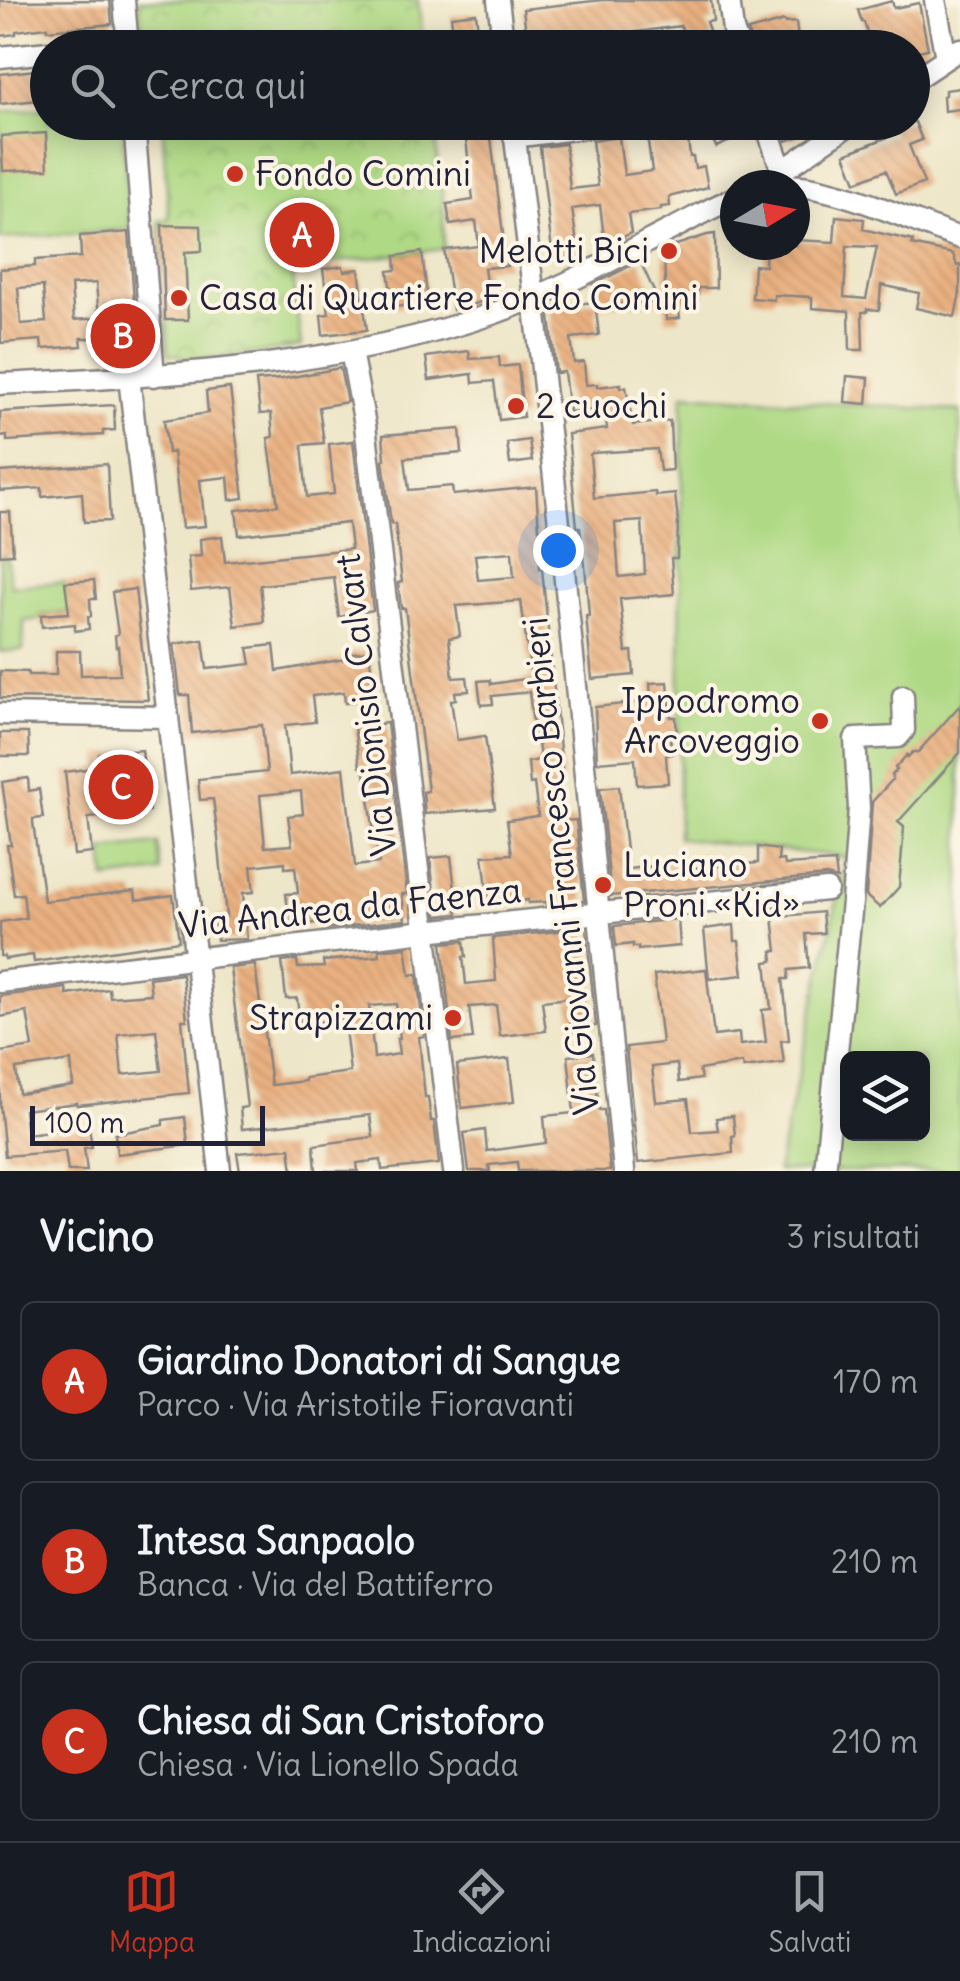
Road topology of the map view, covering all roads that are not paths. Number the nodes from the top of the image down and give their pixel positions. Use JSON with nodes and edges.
{"nodes":[{"id":1,"x":124,"y":0,"type":"edge"},
{"id":2,"x":502,"y":0,"type":"edge"},
{"id":3,"x":729,"y":0,"type":"edge"},
{"id":4,"x":935,"y":0,"type":"edge"},
{"id":5,"x":127,"y":30,"type":"edge"},
{"id":6,"x":503,"y":30,"type":"edge"},
{"id":7,"x":734,"y":30,"type":"edge"},
{"id":8,"x":30,"y":54,"type":"edge"},
{"id":9,"x":953,"y":54,"type":"edge"},
{"id":10,"x":0,"y":56,"type":"edge"},
{"id":11,"x":930,"y":70,"type":"edge"},
{"id":12,"x":135,"y":140,"type":"edge"},
{"id":13,"x":515,"y":140,"type":"edge"},
{"id":14,"x":770,"y":140,"type":"edge"},
{"id":15,"x":830,"y":140,"type":"edge"},
{"id":16,"x":778,"y":170,"type":"edge"},
{"id":17,"x":793,"y":170,"type":"edge"},
{"id":18,"x":810,"y":187,"type":"edge"},
{"id":19,"x":720,"y":205,"type":"edge"},
{"id":20,"x":960,"y":238,"type":"edge"},
{"id":21,"x":534,"y":298,"type":"junction"},
{"id":22,"x":351,"y":351,"type":"junction"},
{"id":23,"x":154,"y":376,"type":"junction"},
{"id":24,"x":129,"y":378,"type":"junction"},
{"id":25,"x":0,"y":384,"type":"edge"},
{"id":26,"x":902,"y":696,"type":"dead end"},
{"id":27,"x":0,"y":714,"type":"edge"},
{"id":28,"x":166,"y":717,"type":"junction"},
{"id":29,"x":827,"y":890,"type":"dead end"},
{"id":30,"x":600,"y":913,"type":"junction"},
{"id":31,"x":425,"y":931,"type":"junction"},
{"id":32,"x":196,"y":957,"type":"junction"},
{"id":33,"x":0,"y":982,"type":"edge"},
{"id":34,"x":220,"y":1171,"type":"edge"},
{"id":35,"x":454,"y":1171,"type":"edge"},
{"id":36,"x":624,"y":1171,"type":"edge"},
{"id":37,"x":825,"y":1171,"type":"edge"}],
"edges":[{"from":1,"to":5,"type":"street"},
{"from":2,"to":6,"type":"street"},
{"from":3,"to":7,"type":"street"},
{"from":4,"to":9,"type":"street"},
{"from":8,"to":10,"type":"street"},
{"from":9,"to":11,"type":"street"},
{"from":12,"to":23,"type":"street"},
{"from":13,"to":21,"type":"street","name":"Via Giovanni Francesco Barbieri"},
{"from":14,"to":16,"type":"street"},
{"from":15,"to":17,"type":"street"},
{"from":18,"to":20,"type":"street"},
{"from":19,"to":21,"type":"street"},
{"from":21,"to":22,"type":"street"},
{"from":21,"to":30,"type":"street","name":"Via Giovanni Francesco Barbieri"},
{"from":22,"to":23,"type":"street"},
{"from":22,"to":31,"type":"street","name":"Via Dionisio Calvart"},
{"from":23,"to":24,"type":"street"},
{"from":24,"to":25,"type":"street"},
{"from":24,"to":28,"type":"street"},
{"from":26,"to":37,"type":"street"},
{"from":27,"to":28,"type":"street"},
{"from":28,"to":32,"type":"street"},
{"from":29,"to":30,"type":"street","name":"Via Andrea da Faenza"},
{"from":30,"to":31,"type":"street","name":"Via Andrea da Faenza"},
{"from":30,"to":36,"type":"street","name":"Via Giovanni Francesco Barbieri"},
{"from":31,"to":32,"type":"street","name":"Via Andrea da Faenza"},
{"from":31,"to":35,"type":"street","name":"Via Dionisio Calvart"},
{"from":32,"to":33,"type":"street","name":"Via Andrea da Faenza"},
{"from":32,"to":34,"type":"street"}]}
